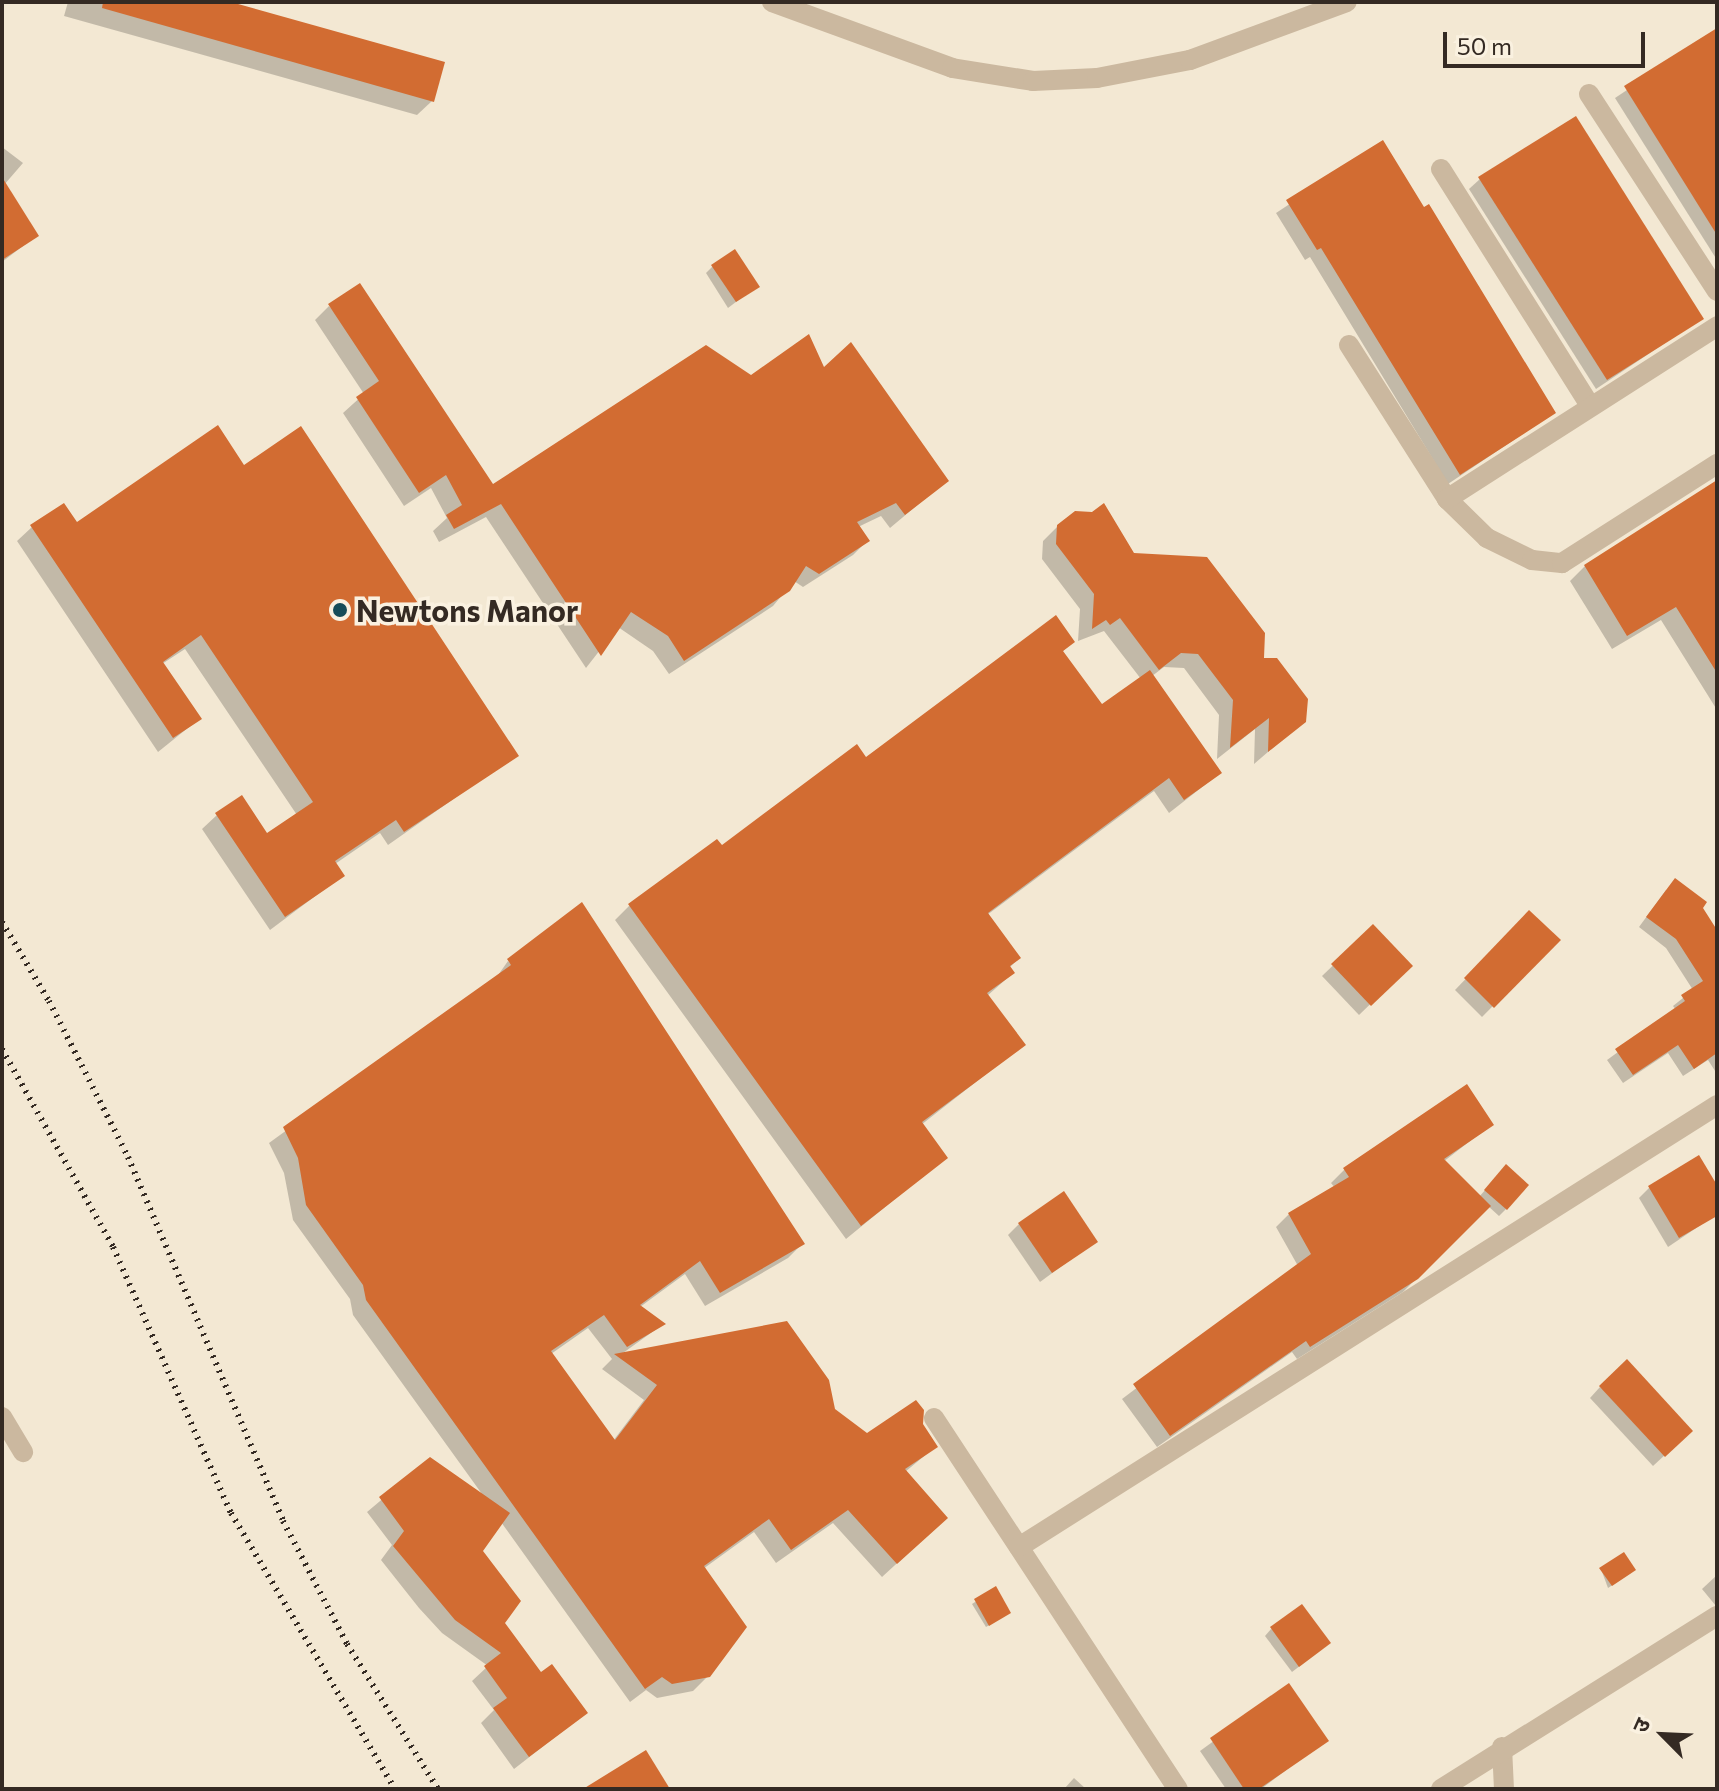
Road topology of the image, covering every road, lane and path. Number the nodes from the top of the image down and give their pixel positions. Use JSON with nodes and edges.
{"nodes":[{"id":1,"x":772,"y":2,"type":"edge"},
{"id":2,"x":1347,"y":2,"type":"edge"},
{"id":3,"x":1589,"y":94,"type":"dead end"},
{"id":4,"x":1441,"y":169,"type":"dead end"},
{"id":5,"x":1717,"y":291,"type":"edge"},
{"id":6,"x":1717,"y":326,"type":"edge"},
{"id":7,"x":1349,"y":345,"type":"dead end"},
{"id":8,"x":1590,"y":406,"type":"junction"},
{"id":9,"x":1717,"y":464,"type":"edge"},
{"id":10,"x":1447,"y":499,"type":"junction"},
{"id":11,"x":1717,"y":1105,"type":"edge"},
{"id":12,"x":2,"y":1417,"type":"edge"},
{"id":13,"x":934,"y":1418,"type":"dead end"},
{"id":14,"x":23,"y":1452,"type":"dead end"},
{"id":15,"x":1019,"y":1547,"type":"junction"},
{"id":16,"x":1717,"y":1616,"type":"edge"},
{"id":17,"x":1502,"y":1747,"type":"junction"},
{"id":18,"x":1178,"y":1789,"type":"edge"},
{"id":19,"x":1441,"y":1789,"type":"edge"},
{"id":20,"x":1504,"y":1789,"type":"edge"}],
"edges":[{"from":1,"to":2,"type":"street"},
{"from":3,"to":5,"type":"street"},
{"from":4,"to":8,"type":"street"},
{"from":6,"to":8,"type":"street"},
{"from":7,"to":10,"type":"street"},
{"from":8,"to":10,"type":"street"},
{"from":9,"to":10,"type":"street"},
{"from":11,"to":15,"type":"street"},
{"from":12,"to":14,"type":"street"},
{"from":13,"to":15,"type":"street"},
{"from":15,"to":18,"type":"street"},
{"from":16,"to":17,"type":"street"},
{"from":17,"to":19,"type":"street"},
{"from":17,"to":20,"type":"street"}]}
